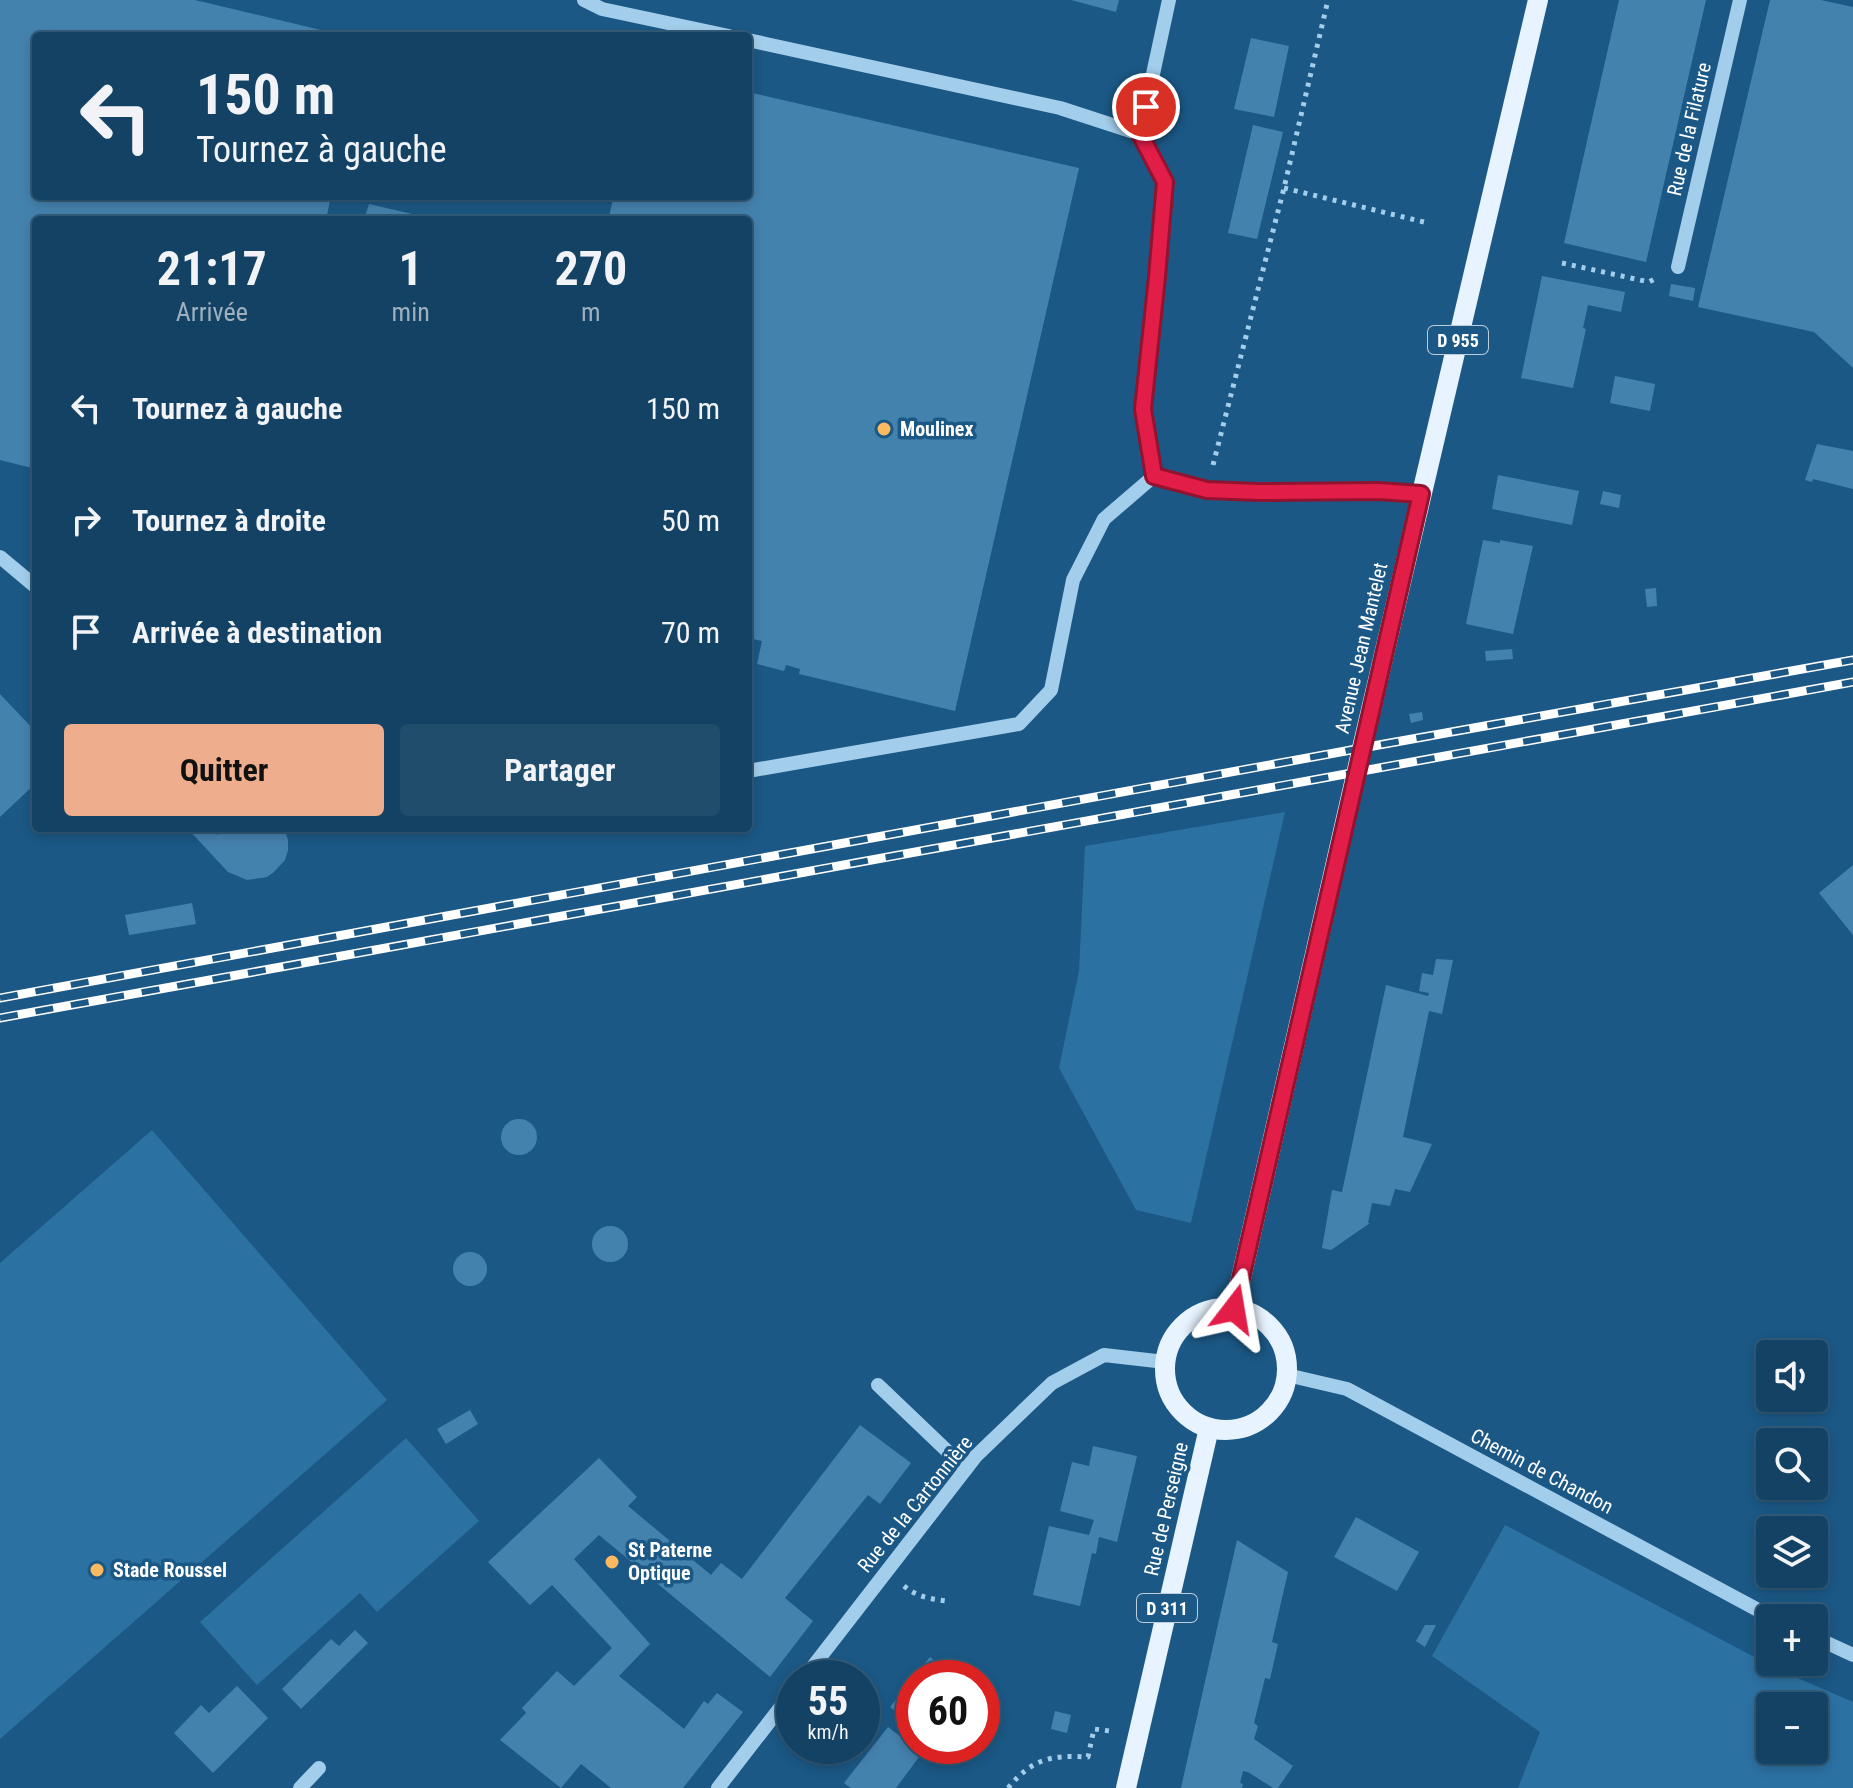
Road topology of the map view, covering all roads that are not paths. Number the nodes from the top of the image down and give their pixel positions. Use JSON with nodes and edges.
{"nodes":[{"id":1,"x":584,"y":0,"type":"edge"},
{"id":2,"x":1169,"y":0,"type":"edge"},
{"id":3,"x":1538,"y":0,"type":"edge"},
{"id":4,"x":1740,"y":0,"type":"edge"},
{"id":5,"x":710,"y":32,"type":"edge"},
{"id":6,"x":752,"y":41,"type":"edge"},
{"id":7,"x":1140,"y":134,"type":"junction"},
{"id":8,"x":1678,"y":267,"type":"road end"},
{"id":9,"x":1154,"y":476,"type":"junction"},
{"id":10,"x":1421,"y":494,"type":"junction"},
{"id":11,"x":0,"y":557,"type":"edge"},
{"id":12,"x":32,"y":584,"type":"edge"},
{"id":13,"x":752,"y":770,"type":"edge"},
{"id":14,"x":1234,"y":1309,"type":"junction"},
{"id":15,"x":1165,"y":1362,"type":"junction"},
{"id":16,"x":1287,"y":1375,"type":"junction"},
{"id":17,"x":878,"y":1385,"type":"dead end"},
{"id":18,"x":1209,"y":1428,"type":"junction"},
{"id":19,"x":966,"y":1469,"type":"junction"},
{"id":20,"x":1756,"y":1609,"type":"edge"},
{"id":21,"x":1828,"y":1643,"type":"edge"},
{"id":22,"x":1853,"y":1655,"type":"edge"},
{"id":23,"x":818,"y":1660,"type":"edge"},
{"id":24,"x":776,"y":1713,"type":"edge"},
{"id":25,"x":319,"y":1768,"type":"dead end"},
{"id":26,"x":300,"y":1788,"type":"edge"},
{"id":27,"x":718,"y":1788,"type":"edge"},
{"id":28,"x":1126,"y":1788,"type":"edge"}],
"edges":[{"from":1,"to":5,"type":"street"},
{"from":2,"to":7,"type":"street"},
{"from":3,"to":10,"type":"main road","name":"Avenue Jean Mantelet","number":"D 955"},
{"from":4,"to":8,"type":"street","name":"Rue de la Filature"},
{"from":6,"to":7,"type":"street"},
{"from":7,"to":9,"type":"street"},
{"from":9,"to":10,"type":"street"},
{"from":9,"to":13,"type":"street"},
{"from":10,"to":14,"type":"main road","name":"Avenue Jean Mantelet","number":"D 955"},
{"from":11,"to":12,"type":"street"},
{"from":14,"to":15,"type":"main road"},
{"from":14,"to":16,"type":"main road"},
{"from":15,"to":18,"type":"main road"},
{"from":15,"to":19,"type":"street","name":"Rue de la Cartonnière"},
{"from":16,"to":18,"type":"main road"},
{"from":16,"to":20,"type":"street","name":"Chemin de Chandon"},
{"from":17,"to":19,"type":"street"},
{"from":18,"to":28,"type":"main road","name":"Rue de Perseigne","number":"D 311"},
{"from":19,"to":23,"type":"street","name":"Rue de la Cartonnière"},
{"from":21,"to":22,"type":"street"},
{"from":24,"to":27,"type":"street"},
{"from":25,"to":26,"type":"street"}]}
